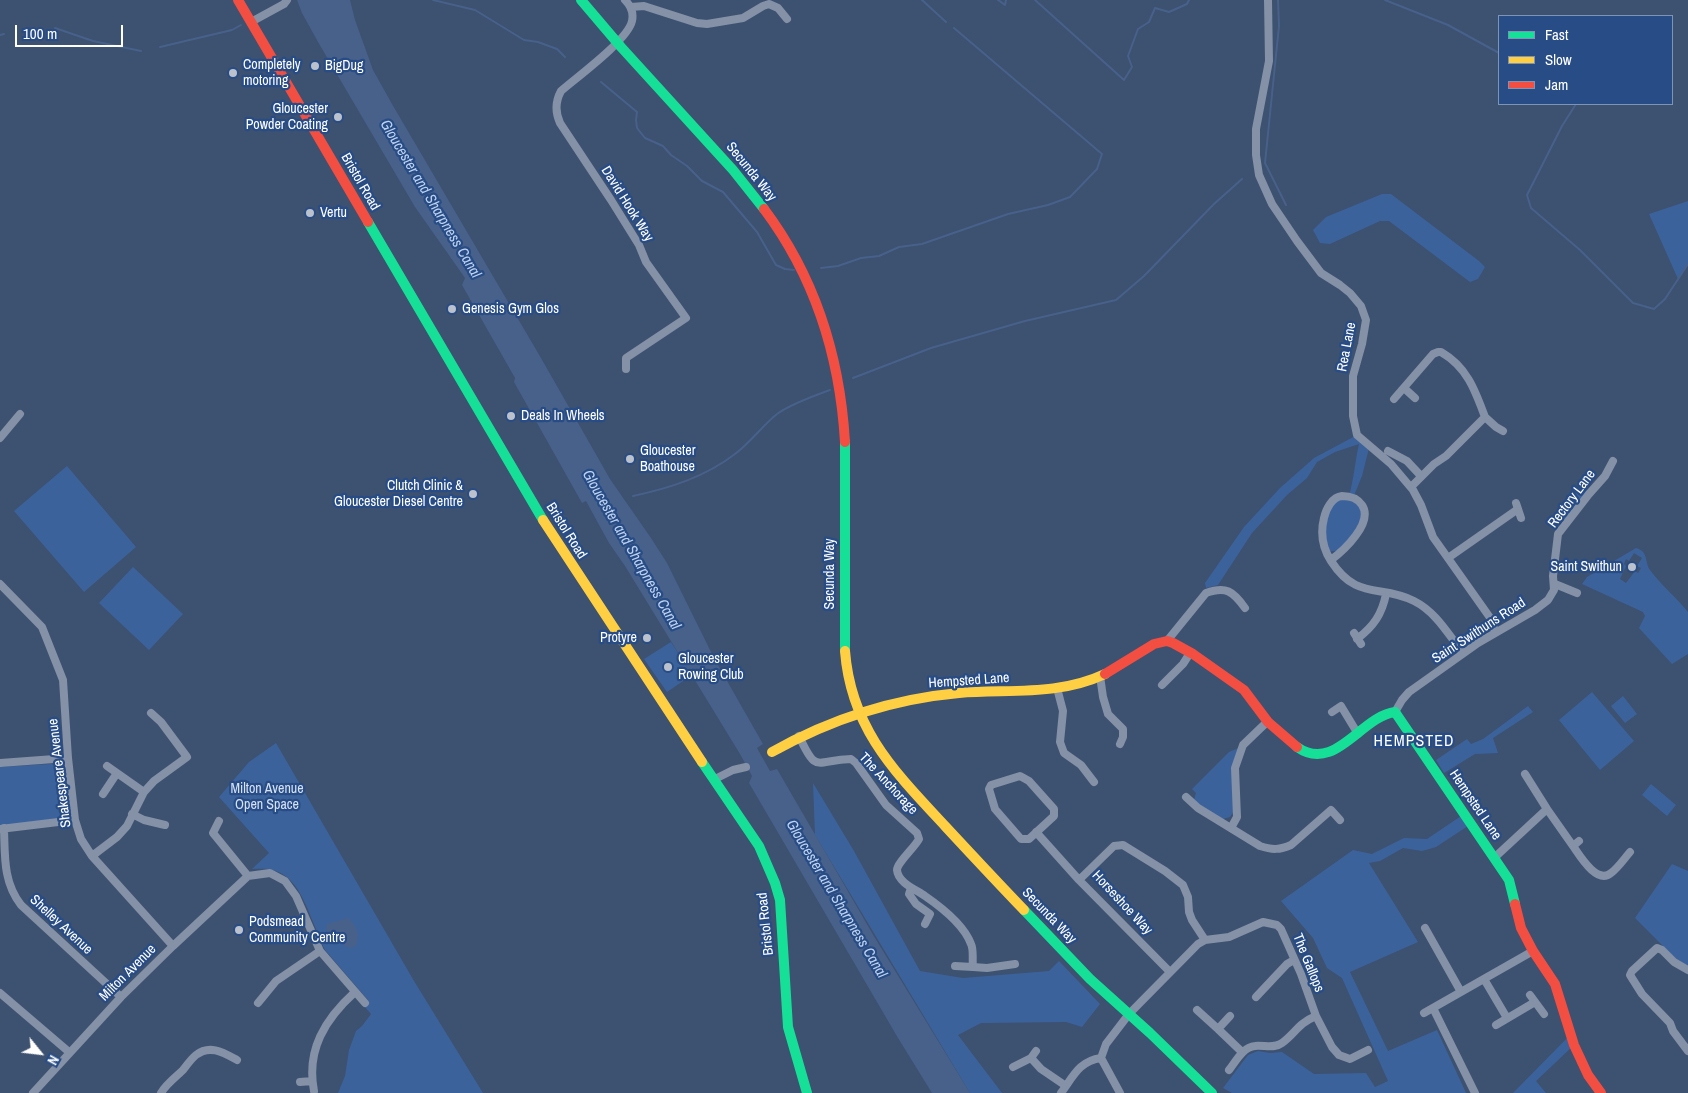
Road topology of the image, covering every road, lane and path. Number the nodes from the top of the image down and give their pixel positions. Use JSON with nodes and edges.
{"nodes":[{"id":1,"x":238,"y":0,"type":"edge"},
{"id":2,"x":287,"y":0,"type":"edge"},
{"id":3,"x":581,"y":0,"type":"edge"},
{"id":4,"x":625,"y":0,"type":"edge"},
{"id":5,"x":1268,"y":0,"type":"edge"},
{"id":6,"x":631,"y":7,"type":"junction"},
{"id":7,"x":787,"y":19,"type":"dead end"},
{"id":8,"x":251,"y":22,"type":"junction"},
{"id":9,"x":616,"y":43,"type":"junction"},
{"id":10,"x":626,"y":369,"type":"dead end"},
{"id":11,"x":1404,"y":388,"type":"junction"},
{"id":12,"x":1415,"y":398,"type":"dead end"},
{"id":13,"x":1394,"y":399,"type":"dead end"},
{"id":14,"x":20,"y":414,"type":"dead end"},
{"id":15,"x":1485,"y":417,"type":"junction"},
{"id":16,"x":1503,"y":431,"type":"dead end"},
{"id":17,"x":0,"y":438,"type":"edge"},
{"id":18,"x":1388,"y":451,"type":"dead end"},
{"id":19,"x":1613,"y":461,"type":"dead end"},
{"id":20,"x":1422,"y":476,"type":"junction"},
{"id":21,"x":1411,"y":487,"type":"junction"},
{"id":22,"x":1521,"y":518,"type":"dead end"},
{"id":23,"x":1448,"y":558,"type":"junction"},
{"id":24,"x":1331,"y":560,"type":"junction"},
{"id":25,"x":0,"y":584,"type":"edge"},
{"id":26,"x":1555,"y":584,"type":"junction"},
{"id":27,"x":1576,"y":592,"type":"dead end"},
{"id":28,"x":1386,"y":594,"type":"junction"},
{"id":29,"x":1245,"y":608,"type":"dead end"},
{"id":30,"x":1495,"y":632,"type":"junction"},
{"id":31,"x":1357,"y":639,"type":"dead end"},
{"id":32,"x":1167,"y":640,"type":"junction"},
{"id":33,"x":1190,"y":653,"type":"junction"},
{"id":34,"x":1462,"y":654,"type":"junction"},
{"id":35,"x":1100,"y":676,"type":"junction"},
{"id":36,"x":1162,"y":685,"type":"dead end"},
{"id":37,"x":1057,"y":688,"type":"junction"},
{"id":38,"x":858,"y":712,"type":"junction"},
{"id":39,"x":1332,"y":712,"type":"dead end"},
{"id":40,"x":1395,"y":712,"type":"junction"},
{"id":41,"x":152,"y":713,"type":"dead end"},
{"id":42,"x":1268,"y":721,"type":"junction"},
{"id":43,"x":1358,"y":734,"type":"junction"},
{"id":44,"x":798,"y":736,"type":"junction"},
{"id":45,"x":1120,"y":744,"type":"dead end"},
{"id":46,"x":772,"y":752,"type":"dead end"},
{"id":47,"x":68,"y":758,"type":"junction"},
{"id":48,"x":0,"y":763,"type":"edge"},
{"id":49,"x":107,"y":766,"type":"dead end"},
{"id":50,"x":746,"y":767,"type":"dead end"},
{"id":51,"x":1526,"y":771,"type":"dead end"},
{"id":52,"x":117,"y":773,"type":"junction"},
{"id":53,"x":715,"y":779,"type":"junction"},
{"id":54,"x":1094,"y":782,"type":"dead end"},
{"id":55,"x":144,"y":792,"type":"junction"},
{"id":56,"x":103,"y":794,"type":"dead end"},
{"id":57,"x":1187,"y":797,"type":"dead end"},
{"id":58,"x":1325,"y":802,"type":"dead end"},
{"id":59,"x":1331,"y":810,"type":"junction"},
{"id":60,"x":1547,"y":810,"type":"junction"},
{"id":61,"x":132,"y":814,"type":"junction"},
{"id":62,"x":76,"y":820,"type":"junction"},
{"id":63,"x":1340,"y":820,"type":"dead end"},
{"id":64,"x":219,"y":821,"type":"dead end"},
{"id":65,"x":165,"y":825,"type":"dead end"},
{"id":66,"x":2,"y":828,"type":"edge"},
{"id":67,"x":1231,"y":828,"type":"junction"},
{"id":68,"x":1036,"y":832,"type":"junction"},
{"id":69,"x":1630,"y":852,"type":"dead end"},
{"id":70,"x":92,"y":856,"type":"junction"},
{"id":71,"x":1494,"y":858,"type":"junction"},
{"id":72,"x":248,"y":876,"type":"junction"},
{"id":73,"x":1079,"y":880,"type":"junction"},
{"id":74,"x":911,"y":888,"type":"junction"},
{"id":75,"x":925,"y":924,"type":"dead end"},
{"id":76,"x":1425,"y":928,"type":"dead end"},
{"id":77,"x":1206,"y":940,"type":"junction"},
{"id":78,"x":173,"y":946,"type":"junction"},
{"id":79,"x":320,"y":951,"type":"junction"},
{"id":80,"x":1533,"y":951,"type":"junction"},
{"id":81,"x":1294,"y":960,"type":"junction"},
{"id":82,"x":1015,"y":964,"type":"dead end"},
{"id":83,"x":955,"y":966,"type":"dead end"},
{"id":84,"x":973,"y":967,"type":"junction"},
{"id":85,"x":1688,"y":970,"type":"edge"},
{"id":86,"x":1170,"y":972,"type":"junction"},
{"id":87,"x":1484,"y":979,"type":"junction"},
{"id":88,"x":355,"y":992,"type":"junction"},
{"id":89,"x":1461,"y":992,"type":"junction"},
{"id":90,"x":0,"y":993,"type":"edge"},
{"id":91,"x":121,"y":997,"type":"junction"},
{"id":92,"x":1256,"y":997,"type":"dead end"},
{"id":93,"x":258,"y":1003,"type":"dead end"},
{"id":94,"x":365,"y":1003,"type":"dead end"},
{"id":95,"x":1433,"y":1008,"type":"junction"},
{"id":96,"x":1197,"y":1010,"type":"dead end"},
{"id":97,"x":1424,"y":1013,"type":"dead end"},
{"id":98,"x":1129,"y":1014,"type":"junction"},
{"id":99,"x":1544,"y":1014,"type":"dead end"},
{"id":100,"x":1230,"y":1016,"type":"dead end"},
{"id":101,"x":1316,"y":1016,"type":"junction"},
{"id":102,"x":1507,"y":1018,"type":"junction"},
{"id":103,"x":1496,"y":1025,"type":"dead end"},
{"id":104,"x":1218,"y":1029,"type":"junction"},
{"id":105,"x":212,"y":1040,"type":"dead end"},
{"id":106,"x":211,"y":1049,"type":"junction"},
{"id":107,"x":1368,"y":1050,"type":"dead end"},
{"id":108,"x":1036,"y":1051,"type":"dead end"},
{"id":109,"x":1688,"y":1051,"type":"edge"},
{"id":110,"x":69,"y":1052,"type":"junction"},
{"id":111,"x":1242,"y":1052,"type":"junction"},
{"id":112,"x":1031,"y":1058,"type":"junction"},
{"id":113,"x":1100,"y":1058,"type":"junction"},
{"id":114,"x":1350,"y":1059,"type":"junction"},
{"id":115,"x":237,"y":1060,"type":"dead end"},
{"id":116,"x":1013,"y":1067,"type":"dead end"},
{"id":117,"x":1349,"y":1069,"type":"dead end"},
{"id":118,"x":1229,"y":1070,"type":"dead end"},
{"id":119,"x":312,"y":1081,"type":"junction"},
{"id":120,"x":300,"y":1082,"type":"dead end"},
{"id":121,"x":1064,"y":1090,"type":"edge"},
{"id":122,"x":314,"y":1091,"type":"dead end"},
{"id":123,"x":33,"y":1093,"type":"edge"},
{"id":124,"x":161,"y":1093,"type":"edge"},
{"id":125,"x":807,"y":1093,"type":"edge"},
{"id":126,"x":1120,"y":1093,"type":"edge"},
{"id":127,"x":1212,"y":1093,"type":"edge"},
{"id":128,"x":1476,"y":1093,"type":"edge"},
{"id":129,"x":1601,"y":1093,"type":"edge"}],
"edges":[{"from":1,"to":8,"type":"street","name":"Bristol Road"},
{"from":2,"to":8,"type":"street"},
{"from":3,"to":9,"type":"street","name":"Secunda Way"},
{"from":4,"to":6,"type":"street"},
{"from":5,"to":21,"type":"street","name":"Rea Lane"},
{"from":6,"to":7,"type":"street"},
{"from":6,"to":9,"type":"street"},
{"from":8,"to":53,"type":"street","name":"Bristol Road"},
{"from":9,"to":10,"type":"street","name":"David Hook Way"},
{"from":9,"to":38,"type":"street","name":"Secunda Way"},
{"from":11,"to":12,"type":"street"},
{"from":11,"to":13,"type":"street"},
{"from":11,"to":15,"type":"street"},
{"from":14,"to":17,"type":"street"},
{"from":15,"to":16,"type":"street"},
{"from":15,"to":20,"type":"street"},
{"from":18,"to":20,"type":"street"},
{"from":19,"to":26,"type":"street","name":"Rectory Lane"},
{"from":20,"to":21,"type":"street"},
{"from":21,"to":23,"type":"street","name":"Rea Lane"},
{"from":22,"to":23,"type":"street"},
{"from":23,"to":30,"type":"street","name":"Rea Lane"},
{"from":24,"to":24,"type":"street"},
{"from":24,"to":28,"type":"street"},
{"from":25,"to":47,"type":"street","name":"Shakespeare Avenue"},
{"from":26,"to":27,"type":"street"},
{"from":26,"to":30,"type":"street","name":"Saint Swithuns Road"},
{"from":28,"to":31,"type":"street"},
{"from":28,"to":34,"type":"street"},
{"from":29,"to":32,"type":"street","name":"Hempsted Lane"},
{"from":30,"to":34,"type":"street","name":"Saint Swithuns Road"},
{"from":32,"to":33,"type":"street"},
{"from":32,"to":35,"type":"street","name":"Hempsted Lane"},
{"from":33,"to":36,"type":"street"},
{"from":33,"to":42,"type":"street"},
{"from":34,"to":40,"type":"street","name":"Saint Swithuns Road"},
{"from":35,"to":37,"type":"street","name":"Hempsted Lane"},
{"from":35,"to":45,"type":"street"},
{"from":37,"to":38,"type":"street","name":"Hempsted Lane"},
{"from":37,"to":54,"type":"street"},
{"from":38,"to":44,"type":"street","name":"Hempsted Lane"},
{"from":38,"to":98,"type":"street","name":"Secunda Way"},
{"from":39,"to":43,"type":"street"},
{"from":40,"to":43,"type":"street"},
{"from":40,"to":71,"type":"street","name":"Hempsted Lane"},
{"from":41,"to":55,"type":"street"},
{"from":42,"to":43,"type":"street"},
{"from":42,"to":67,"type":"street"},
{"from":44,"to":46,"type":"street","name":"Hempsted Lane"},
{"from":44,"to":74,"type":"street","name":"The Anchorage"},
{"from":47,"to":48,"type":"street"},
{"from":47,"to":62,"type":"street","name":"Shakespeare Avenue"},
{"from":49,"to":52,"type":"street"},
{"from":50,"to":53,"type":"street"},
{"from":51,"to":60,"type":"street"},
{"from":52,"to":55,"type":"street"},
{"from":52,"to":56,"type":"street"},
{"from":53,"to":125,"type":"street","name":"Bristol Road"},
{"from":55,"to":61,"type":"street"},
{"from":57,"to":67,"type":"street"},
{"from":58,"to":59,"type":"street"},
{"from":59,"to":63,"type":"street"},
{"from":59,"to":67,"type":"street"},
{"from":60,"to":69,"type":"street"},
{"from":60,"to":71,"type":"street"},
{"from":61,"to":65,"type":"street"},
{"from":61,"to":70,"type":"street"},
{"from":62,"to":66,"type":"street"},
{"from":62,"to":70,"type":"street","name":"Shakespeare Avenue"},
{"from":64,"to":72,"type":"street"},
{"from":66,"to":91,"type":"street","name":"Shelley Avenue"},
{"from":68,"to":68,"type":"street"},
{"from":68,"to":73,"type":"street"},
{"from":70,"to":78,"type":"street","name":"Shakespeare Avenue"},
{"from":71,"to":80,"type":"street","name":"Hempsted Lane"},
{"from":72,"to":78,"type":"street","name":"Milton Avenue"},
{"from":72,"to":79,"type":"street"},
{"from":73,"to":77,"type":"street","name":"Horseshoe Way"},
{"from":73,"to":86,"type":"street","name":"Horseshoe Way"},
{"from":74,"to":75,"type":"street"},
{"from":74,"to":84,"type":"street","name":"The Anchorage"},
{"from":76,"to":89,"type":"street"},
{"from":77,"to":81,"type":"street","name":"The Gallops"},
{"from":77,"to":86,"type":"street"},
{"from":78,"to":91,"type":"street","name":"Milton Avenue"},
{"from":79,"to":88,"type":"street"},
{"from":79,"to":93,"type":"street"},
{"from":80,"to":87,"type":"street"},
{"from":80,"to":129,"type":"street","name":"Hempsted Lane"},
{"from":81,"to":92,"type":"street"},
{"from":81,"to":101,"type":"street","name":"The Gallops"},
{"from":82,"to":84,"type":"street"},
{"from":83,"to":84,"type":"street"},
{"from":85,"to":109,"type":"street"},
{"from":86,"to":98,"type":"street"},
{"from":87,"to":89,"type":"street"},
{"from":87,"to":102,"type":"street"},
{"from":88,"to":94,"type":"street"},
{"from":88,"to":119,"type":"street"},
{"from":89,"to":95,"type":"street"},
{"from":90,"to":110,"type":"street"},
{"from":91,"to":110,"type":"street","name":"Milton Avenue"},
{"from":95,"to":97,"type":"street"},
{"from":95,"to":128,"type":"street"},
{"from":96,"to":104,"type":"street"},
{"from":98,"to":113,"type":"street"},
{"from":98,"to":127,"type":"street","name":"Secunda Way"},
{"from":99,"to":102,"type":"street"},
{"from":100,"to":104,"type":"street"},
{"from":101,"to":111,"type":"street"},
{"from":101,"to":114,"type":"street","name":"The Gallops"},
{"from":102,"to":103,"type":"street"},
{"from":104,"to":111,"type":"street"},
{"from":105,"to":106,"type":"street"},
{"from":106,"to":115,"type":"street"},
{"from":106,"to":124,"type":"street"},
{"from":107,"to":114,"type":"street"},
{"from":108,"to":112,"type":"street"},
{"from":110,"to":123,"type":"street","name":"Milton Avenue"},
{"from":111,"to":118,"type":"street"},
{"from":112,"to":116,"type":"street"},
{"from":112,"to":121,"type":"street"},
{"from":113,"to":121,"type":"street"},
{"from":113,"to":126,"type":"street"},
{"from":114,"to":117,"type":"street"},
{"from":119,"to":120,"type":"street"},
{"from":119,"to":122,"type":"street"}]}
